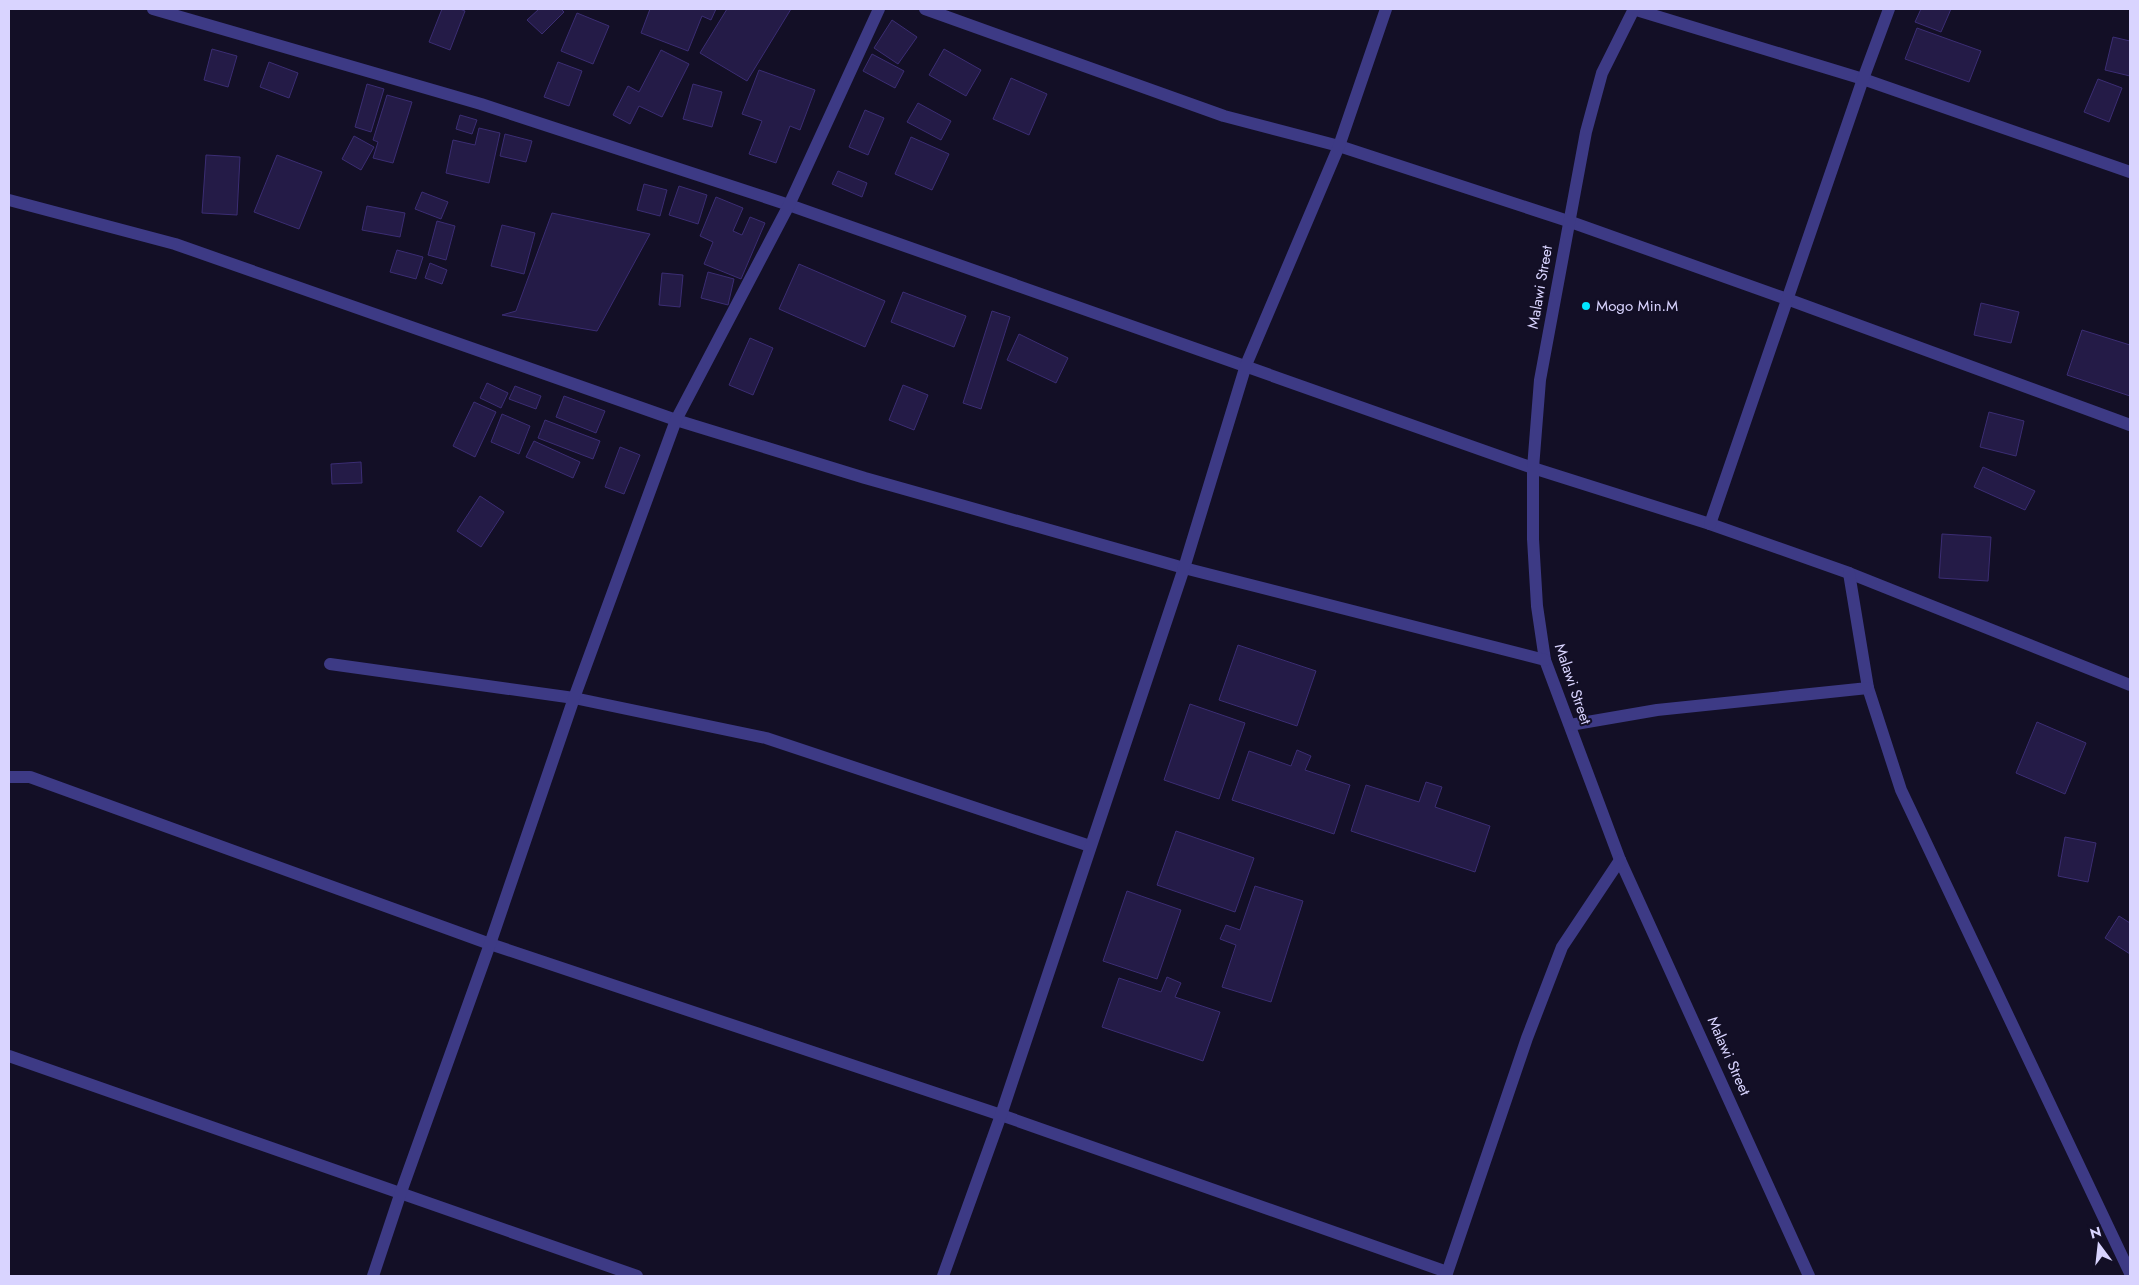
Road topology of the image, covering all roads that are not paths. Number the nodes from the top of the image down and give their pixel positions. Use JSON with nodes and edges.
{"nodes":[{"id":1,"x":153,"y":9,"type":"edge"},
{"id":2,"x":879,"y":9,"type":"edge"},
{"id":3,"x":925,"y":9,"type":"edge"},
{"id":4,"x":1386,"y":9,"type":"edge"},
{"id":5,"x":1634,"y":9,"type":"edge"},
{"id":6,"x":1889,"y":9,"type":"edge"},
{"id":7,"x":1863,"y":79,"type":"junction"},
{"id":8,"x":1339,"y":146,"type":"junction"},
{"id":9,"x":2130,"y":172,"type":"edge"},
{"id":10,"x":9,"y":200,"type":"edge"},
{"id":11,"x":789,"y":205,"type":"junction"},
{"id":12,"x":1568,"y":221,"type":"junction"},
{"id":13,"x":1788,"y":299,"type":"junction"},
{"id":14,"x":1246,"y":365,"type":"junction"},
{"id":15,"x":676,"y":420,"type":"junction"},
{"id":16,"x":2130,"y":425,"type":"edge"},
{"id":17,"x":1533,"y":468,"type":"junction"},
{"id":18,"x":1710,"y":524,"type":"junction"},
{"id":19,"x":1184,"y":568,"type":"junction"},
{"id":20,"x":1849,"y":574,"type":"junction"},
{"id":21,"x":1545,"y":660,"type":"junction"},
{"id":22,"x":330,"y":664,"type":"dead end"},
{"id":23,"x":2130,"y":685,"type":"edge"},
{"id":24,"x":1868,"y":688,"type":"junction"},
{"id":25,"x":574,"y":698,"type":"junction"},
{"id":26,"x":1570,"y":725,"type":"junction"},
{"id":27,"x":9,"y":778,"type":"edge"},
{"id":28,"x":1090,"y":846,"type":"junction"},
{"id":29,"x":1620,"y":860,"type":"junction"},
{"id":30,"x":490,"y":944,"type":"junction"},
{"id":31,"x":9,"y":1056,"type":"edge"},
{"id":32,"x":1000,"y":1115,"type":"junction"},
{"id":33,"x":400,"y":1192,"type":"junction"},
{"id":34,"x":2130,"y":1273,"type":"edge"},
{"id":35,"x":1446,"y":1274,"type":"edge"},
{"id":36,"x":373,"y":1276,"type":"edge"},
{"id":37,"x":637,"y":1276,"type":"edge"},
{"id":38,"x":943,"y":1276,"type":"edge"},
{"id":39,"x":1809,"y":1276,"type":"edge"}],
"edges":[{"from":1,"to":11,"type":"street"},
{"from":2,"to":11,"type":"street"},
{"from":3,"to":8,"type":"street"},
{"from":4,"to":8,"type":"street"},
{"from":5,"to":7,"type":"street"},
{"from":5,"to":12,"type":"street","name":"Malawi Street"},
{"from":6,"to":7,"type":"street"},
{"from":7,"to":9,"type":"street"},
{"from":7,"to":13,"type":"street"},
{"from":8,"to":12,"type":"street"},
{"from":8,"to":14,"type":"street"},
{"from":10,"to":15,"type":"street"},
{"from":11,"to":14,"type":"street"},
{"from":11,"to":15,"type":"street"},
{"from":12,"to":13,"type":"street"},
{"from":12,"to":17,"type":"street","name":"Malawi Street"},
{"from":13,"to":16,"type":"street"},
{"from":13,"to":18,"type":"street"},
{"from":14,"to":17,"type":"street"},
{"from":14,"to":19,"type":"street"},
{"from":15,"to":19,"type":"street"},
{"from":15,"to":25,"type":"street"},
{"from":17,"to":18,"type":"street"},
{"from":17,"to":21,"type":"street","name":"Malawi Street"},
{"from":18,"to":20,"type":"street"},
{"from":19,"to":21,"type":"street"},
{"from":19,"to":28,"type":"street"},
{"from":20,"to":23,"type":"street"},
{"from":20,"to":24,"type":"street"},
{"from":21,"to":26,"type":"street","name":"Malawi Street"},
{"from":22,"to":25,"type":"street"},
{"from":24,"to":26,"type":"street"},
{"from":24,"to":34,"type":"street"},
{"from":25,"to":28,"type":"street"},
{"from":25,"to":30,"type":"street"},
{"from":26,"to":29,"type":"street","name":"Malawi Street"},
{"from":27,"to":30,"type":"street"},
{"from":28,"to":32,"type":"street"},
{"from":29,"to":35,"type":"street"},
{"from":29,"to":39,"type":"street","name":"Malawi Street"},
{"from":30,"to":32,"type":"street"},
{"from":30,"to":33,"type":"street"},
{"from":31,"to":33,"type":"street"},
{"from":32,"to":35,"type":"street"},
{"from":32,"to":38,"type":"street"},
{"from":33,"to":36,"type":"street"},
{"from":33,"to":37,"type":"street"}]}
